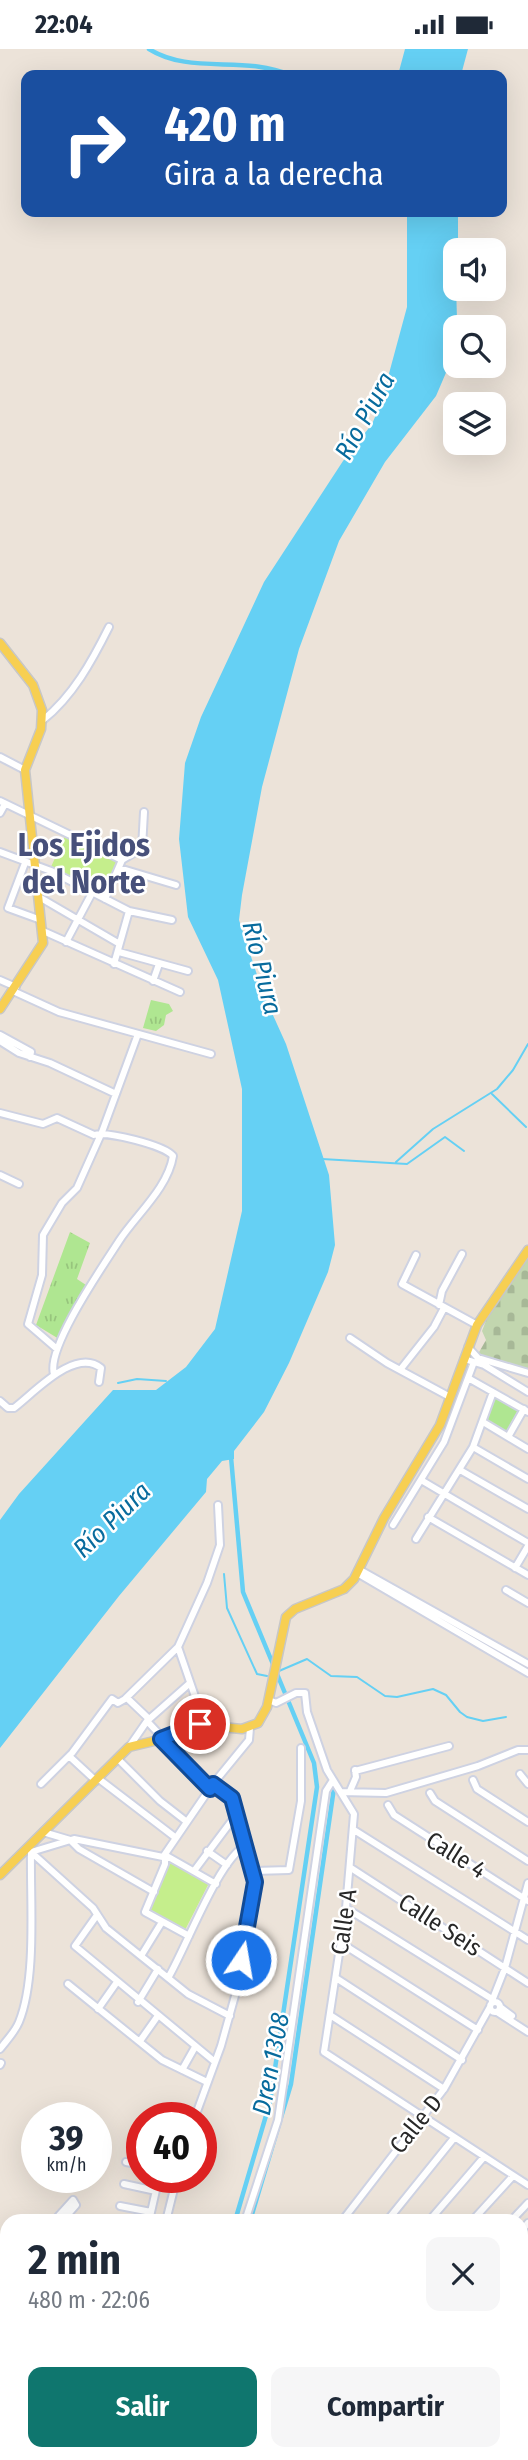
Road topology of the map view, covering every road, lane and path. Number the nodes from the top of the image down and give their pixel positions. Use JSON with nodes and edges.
{"nodes":[{"id":1,"x":109,"y":627,"type":"dead end"},
{"id":2,"x":0,"y":643,"type":"edge"},
{"id":3,"x":43,"y":720,"type":"junction"},
{"id":4,"x":0,"y":757,"type":"edge"},
{"id":5,"x":25,"y":770,"type":"junction"},
{"id":6,"x":3,"y":803,"type":"edge"},
{"id":7,"x":144,"y":812,"type":"dead end"},
{"id":8,"x":0,"y":813,"type":"edge"},
{"id":9,"x":28,"y":817,"type":"junction"},
{"id":10,"x":0,"y":852,"type":"edge"},
{"id":11,"x":122,"y":860,"type":"junction"},
{"id":12,"x":25,"y":863,"type":"junction"},
{"id":13,"x":35,"y":867,"type":"junction"},
{"id":14,"x":119,"y":868,"type":"junction"},
{"id":15,"x":176,"y":885,"type":"dead end"},
{"id":16,"x":92,"y":893,"type":"junction"},
{"id":17,"x":39,"y":897,"type":"junction"},
{"id":18,"x":105,"y":899,"type":"junction"},
{"id":19,"x":129,"y":911,"type":"junction"},
{"id":20,"x":78,"y":920,"type":"junction"},
{"id":21,"x":172,"y":920,"type":"dead end"},
{"id":22,"x":41,"y":921,"type":"junction"},
{"id":23,"x":43,"y":932,"type":"junction"},
{"id":24,"x":66,"y":942,"type":"junction"},
{"id":25,"x":118,"y":943,"type":"junction"},
{"id":26,"x":119,"y":952,"type":"junction"},
{"id":27,"x":114,"y":964,"type":"junction"},
{"id":28,"x":159,"y":964,"type":"junction"},
{"id":29,"x":188,"y":971,"type":"dead end"},
{"id":30,"x":0,"y":980,"type":"edge"},
{"id":31,"x":153,"y":981,"type":"junction"},
{"id":32,"x":14,"y":989,"type":"junction"},
{"id":33,"x":180,"y":992,"type":"dead end"},
{"id":34,"x":0,"y":1009,"type":"edge"},
{"id":35,"x":138,"y":1034,"type":"junction"},
{"id":36,"x":0,"y":1035,"type":"edge"},
{"id":37,"x":0,"y":1041,"type":"edge"},
{"id":38,"x":9,"y":1044,"type":"junction"},
{"id":39,"x":211,"y":1054,"type":"dead end"},
{"id":40,"x":116,"y":1094,"type":"junction"},
{"id":41,"x":0,"y":1113,"type":"edge"},
{"id":42,"x":102,"y":1132,"type":"junction"},
{"id":43,"x":0,"y":1175,"type":"edge"},
{"id":44,"x":19,"y":1184,"type":"dead end"},
{"id":45,"x":528,"y":1250,"type":"edge"},
{"id":46,"x":462,"y":1254,"type":"dead end"},
{"id":47,"x":416,"y":1255,"type":"dead end"},
{"id":48,"x":441,"y":1306,"type":"junction"},
{"id":49,"x":477,"y":1325,"type":"junction"},
{"id":50,"x":350,"y":1338,"type":"dead end"},
{"id":51,"x":468,"y":1347,"type":"junction"},
{"id":52,"x":57,"y":1349,"type":"junction"},
{"id":53,"x":464,"y":1359,"type":"junction"},
{"id":54,"x":474,"y":1362,"type":"junction"},
{"id":55,"x":400,"y":1370,"type":"junction"},
{"id":56,"x":528,"y":1373,"type":"edge"},
{"id":57,"x":54,"y":1374,"type":"junction"},
{"id":58,"x":468,"y":1378,"type":"junction"},
{"id":59,"x":99,"y":1382,"type":"dead end"},
{"id":60,"x":493,"y":1392,"type":"junction"},
{"id":61,"x":528,"y":1392,"type":"edge"},
{"id":62,"x":450,"y":1397,"type":"junction"},
{"id":63,"x":0,"y":1401,"type":"edge"},
{"id":64,"x":526,"y":1411,"type":"edge"},
{"id":65,"x":483,"y":1422,"type":"junction"},
{"id":66,"x":508,"y":1437,"type":"junction"},
{"id":67,"x":473,"y":1447,"type":"junction"},
{"id":68,"x":528,"y":1449,"type":"edge"},
{"id":69,"x":460,"y":1470,"type":"junction"},
{"id":70,"x":528,"y":1479,"type":"edge"},
{"id":71,"x":421,"y":1480,"type":"junction"},
{"id":72,"x":444,"y":1493,"type":"junction"},
{"id":73,"x":218,"y":1505,"type":"dead end"},
{"id":74,"x":528,"y":1509,"type":"edge"},
{"id":75,"x":428,"y":1517,"type":"junction"},
{"id":76,"x":393,"y":1525,"type":"dead end"},
{"id":77,"x":416,"y":1538,"type":"dead end"},
{"id":78,"x":528,"y":1544,"type":"edge"},
{"id":79,"x":515,"y":1568,"type":"junction"},
{"id":80,"x":358,"y":1571,"type":"junction"},
{"id":81,"x":528,"y":1575,"type":"edge"},
{"id":82,"x":506,"y":1590,"type":"dead end"},
{"id":83,"x":528,"y":1603,"type":"edge"},
{"id":84,"x":178,"y":1647,"type":"junction"},
{"id":85,"x":528,"y":1652,"type":"edge"},
{"id":86,"x":525,"y":1663,"type":"edge"},
{"id":87,"x":528,"y":1673,"type":"edge"},
{"id":88,"x":190,"y":1683,"type":"junction"},
{"id":89,"x":127,"y":1697,"type":"junction"},
{"id":90,"x":269,"y":1700,"type":"junction"},
{"id":91,"x":148,"y":1720,"type":"junction"},
{"id":92,"x":209,"y":1724,"type":"junction"},
{"id":93,"x":250,"y":1728,"type":"junction"},
{"id":94,"x":161,"y":1739,"type":"junction"},
{"id":95,"x":449,"y":1746,"type":"dead end"},
{"id":96,"x":129,"y":1747,"type":"junction"},
{"id":97,"x":301,"y":1748,"type":"dead end"},
{"id":98,"x":528,"y":1750,"type":"edge"},
{"id":99,"x":69,"y":1756,"type":"junction"},
{"id":100,"x":118,"y":1759,"type":"junction"},
{"id":101,"x":520,"y":1774,"type":"dead end"},
{"id":102,"x":97,"y":1780,"type":"junction"},
{"id":103,"x":333,"y":1780,"type":"junction"},
{"id":104,"x":474,"y":1780,"type":"dead end"},
{"id":105,"x":41,"y":1784,"type":"dead end"},
{"id":106,"x":528,"y":1784,"type":"edge"},
{"id":107,"x":211,"y":1787,"type":"junction"},
{"id":108,"x":351,"y":1791,"type":"junction"},
{"id":109,"x":342,"y":1793,"type":"junction"},
{"id":110,"x":430,"y":1793,"type":"dead end"},
{"id":111,"x":388,"y":1805,"type":"dead end"},
{"id":112,"x":236,"y":1815,"type":"junction"},
{"id":113,"x":187,"y":1822,"type":"junction"},
{"id":114,"x":528,"y":1822,"type":"edge"},
{"id":115,"x":354,"y":1830,"type":"junction"},
{"id":116,"x":41,"y":1832,"type":"junction"},
{"id":117,"x":176,"y":1838,"type":"junction"},
{"id":118,"x":70,"y":1839,"type":"junction"},
{"id":119,"x":246,"y":1845,"type":"junction"},
{"id":120,"x":28,"y":1849,"type":"junction"},
{"id":121,"x":208,"y":1851,"type":"junction"},
{"id":122,"x":165,"y":1855,"type":"junction"},
{"id":123,"x":528,"y":1861,"type":"edge"},
{"id":124,"x":227,"y":1865,"type":"junction"},
{"id":125,"x":351,"y":1868,"type":"junction"},
{"id":126,"x":194,"y":1871,"type":"junction"},
{"id":127,"x":252,"y":1871,"type":"junction"},
{"id":128,"x":0,"y":1875,"type":"edge"},
{"id":129,"x":528,"y":1883,"type":"edge"},
{"id":130,"x":216,"y":1884,"type":"junction"},
{"id":131,"x":153,"y":1892,"type":"junction"},
{"id":132,"x":526,"y":1899,"type":"edge"},
{"id":133,"x":346,"y":1908,"type":"junction"},
{"id":134,"x":97,"y":1915,"type":"junction"},
{"id":135,"x":162,"y":1922,"type":"junction"},
{"id":136,"x":515,"y":1932,"type":"junction"},
{"id":137,"x":189,"y":1937,"type":"junction"},
{"id":138,"x":528,"y":1940,"type":"edge"},
{"id":139,"x":341,"y":1943,"type":"junction"},
{"id":140,"x":141,"y":1956,"type":"junction"},
{"id":141,"x":505,"y":1968,"type":"junction"},
{"id":142,"x":158,"y":1969,"type":"junction"},
{"id":143,"x":168,"y":1978,"type":"junction"},
{"id":144,"x":336,"y":1978,"type":"junction"},
{"id":145,"x":117,"y":1982,"type":"junction"},
{"id":146,"x":528,"y":1983,"type":"edge"},
{"id":147,"x":68,"y":1984,"type":"dead end"},
{"id":148,"x":138,"y":2002,"type":"junction"},
{"id":149,"x":495,"y":2006,"type":"junction"},
{"id":150,"x":98,"y":2008,"type":"junction"},
{"id":151,"x":330,"y":2015,"type":"junction"},
{"id":152,"x":230,"y":2016,"type":"junction"},
{"id":153,"x":157,"y":2017,"type":"junction"},
{"id":154,"x":528,"y":2029,"type":"edge"},
{"id":155,"x":478,"y":2030,"type":"junction"},
{"id":156,"x":140,"y":2041,"type":"junction"},
{"id":157,"x":195,"y":2047,"type":"junction"},
{"id":158,"x":0,"y":2049,"type":"edge"},
{"id":159,"x":463,"y":2060,"type":"junction"},
{"id":160,"x":215,"y":2062,"type":"junction"},
{"id":161,"x":181,"y":2070,"type":"junction"},
{"id":162,"x":207,"y":2082,"type":"junction"},
{"id":163,"x":444,"y":2089,"type":"junction"},
{"id":164,"x":200,"y":2102,"type":"edge"},
{"id":165,"x":424,"y":2117,"type":"junction"},
{"id":166,"x":454,"y":2138,"type":"junction"},
{"id":167,"x":484,"y":2158,"type":"junction"},
{"id":168,"x":513,"y":2176,"type":"junction"},
{"id":169,"x":528,"y":2185,"type":"edge"},
{"id":170,"x":156,"y":2193,"type":"edge"},
{"id":171,"x":173,"y":2193,"type":"edge"},
{"id":172,"x":120,"y":2206,"type":"dead end"},
{"id":173,"x":151,"y":2212,"type":"joint"},
{"id":174,"x":60,"y":2214,"type":"edge"},
{"id":175,"x":68,"y":2214,"type":"edge"},
{"id":176,"x":168,"y":2214,"type":"edge"},
{"id":177,"x":247,"y":2214,"type":"edge"},
{"id":178,"x":348,"y":2214,"type":"edge"},
{"id":179,"x":393,"y":2214,"type":"edge"},
{"id":180,"x":435,"y":2214,"type":"edge"},
{"id":181,"x":478,"y":2214,"type":"edge"}],
"edges":[{"from":1,"to":3,"type":"street"},
{"from":2,"to":3,"type":"main road"},
{"from":3,"to":5,"type":"main road"},
{"from":4,"to":5,"type":"street"},
{"from":5,"to":9,"type":"main road"},
{"from":6,"to":8,"type":"street"},
{"from":6,"to":9,"type":"street"},
{"from":7,"to":11,"type":"street"},
{"from":9,"to":11,"type":"street"},
{"from":9,"to":13,"type":"main road"},
{"from":10,"to":12,"type":"street"},
{"from":11,"to":14,"type":"street"},
{"from":12,"to":13,"type":"street"},
{"from":12,"to":22,"type":"street"},
{"from":13,"to":16,"type":"street"},
{"from":13,"to":17,"type":"main road"},
{"from":14,"to":15,"type":"street"},
{"from":14,"to":18,"type":"street"},
{"from":16,"to":18,"type":"street"},
{"from":16,"to":20,"type":"street"},
{"from":17,"to":20,"type":"street"},
{"from":17,"to":22,"type":"main road"},
{"from":18,"to":19,"type":"street"},
{"from":19,"to":21,"type":"street"},
{"from":19,"to":25,"type":"street"},
{"from":20,"to":24,"type":"street"},
{"from":20,"to":25,"type":"street"},
{"from":22,"to":23,"type":"main road"},
{"from":23,"to":24,"type":"street"},
{"from":23,"to":32,"type":"main road"},
{"from":24,"to":27,"type":"street"},
{"from":25,"to":26,"type":"street"},
{"from":26,"to":27,"type":"street"},
{"from":26,"to":28,"type":"street"},
{"from":27,"to":31,"type":"street"},
{"from":28,"to":29,"type":"street"},
{"from":28,"to":31,"type":"street"},
{"from":30,"to":32,"type":"street"},
{"from":31,"to":33,"type":"street"},
{"from":32,"to":34,"type":"main road"},
{"from":32,"to":35,"type":"street"},
{"from":35,"to":39,"type":"street"},
{"from":35,"to":40,"type":"street"},
{"from":36,"to":38,"type":"street"},
{"from":37,"to":38,"type":"street"},
{"from":38,"to":40,"type":"street"},
{"from":40,"to":42,"type":"street"},
{"from":41,"to":42,"type":"street"},
{"from":42,"to":52,"type":"street"},
{"from":42,"to":52,"type":"street"},
{"from":43,"to":44,"type":"street"},
{"from":45,"to":49,"type":"main road"},
{"from":46,"to":48,"type":"street"},
{"from":47,"to":48,"type":"street"},
{"from":48,"to":49,"type":"street"},
{"from":48,"to":55,"type":"street"},
{"from":49,"to":51,"type":"main road"},
{"from":50,"to":55,"type":"street"},
{"from":51,"to":53,"type":"main road"},
{"from":51,"to":56,"type":"street"},
{"from":52,"to":57,"type":"street"},
{"from":53,"to":54,"type":"street"},
{"from":53,"to":62,"type":"main road"},
{"from":54,"to":58,"type":"street"},
{"from":54,"to":61,"type":"street"},
{"from":55,"to":62,"type":"street"},
{"from":57,"to":59,"type":"street"},
{"from":57,"to":63,"type":"street"},
{"from":58,"to":60,"type":"street"},
{"from":58,"to":71,"type":"street"},
{"from":60,"to":64,"type":"street"},
{"from":60,"to":65,"type":"street"},
{"from":62,"to":80,"type":"main road"},
{"from":64,"to":66,"type":"street"},
{"from":65,"to":66,"type":"street"},
{"from":65,"to":67,"type":"street"},
{"from":66,"to":68,"type":"street"},
{"from":67,"to":69,"type":"street"},
{"from":67,"to":70,"type":"street"},
{"from":69,"to":72,"type":"street"},
{"from":69,"to":74,"type":"street"},
{"from":71,"to":72,"type":"street"},
{"from":71,"to":76,"type":"street"},
{"from":72,"to":75,"type":"street"},
{"from":72,"to":78,"type":"street"},
{"from":73,"to":84,"type":"street"},
{"from":75,"to":77,"type":"street"},
{"from":75,"to":79,"type":"street"},
{"from":78,"to":79,"type":"street"},
{"from":79,"to":81,"type":"street"},
{"from":80,"to":86,"type":"street"},
{"from":80,"to":87,"type":"street"},
{"from":80,"to":90,"type":"main road"},
{"from":82,"to":83,"type":"street"},
{"from":84,"to":88,"type":"street"},
{"from":84,"to":89,"type":"street"},
{"from":85,"to":86,"type":"street"},
{"from":88,"to":91,"type":"street"},
{"from":88,"to":92,"type":"street"},
{"from":89,"to":91,"type":"street"},
{"from":89,"to":99,"type":"street"},
{"from":90,"to":93,"type":"main road"},
{"from":90,"to":103,"type":"street","name":"Calle A"},
{"from":91,"to":94,"type":"street"},
{"from":91,"to":96,"type":"street"},
{"from":92,"to":93,"type":"main road"},
{"from":92,"to":94,"type":"main road"},
{"from":93,"to":107,"type":"street"},
{"from":94,"to":96,"type":"main road"},
{"from":94,"to":107,"type":"street"},
{"from":95,"to":108,"type":"street"},
{"from":96,"to":100,"type":"main road"},
{"from":97,"to":127,"type":"street"},
{"from":98,"to":108,"type":"street"},
{"from":99,"to":102,"type":"street"},
{"from":99,"to":105,"type":"street"},
{"from":100,"to":102,"type":"main road"},
{"from":100,"to":113,"type":"street"},
{"from":101,"to":106,"type":"street"},
{"from":102,"to":116,"type":"main road"},
{"from":102,"to":117,"type":"street"},
{"from":103,"to":109,"type":"street","name":"Calle A"},
{"from":103,"to":177,"type":"street"},
{"from":104,"to":114,"type":"street"},
{"from":107,"to":112,"type":"street"},
{"from":107,"to":113,"type":"street"},
{"from":108,"to":109,"type":"street"},
{"from":109,"to":115,"type":"street","name":"Calle A"},
{"from":110,"to":123,"type":"street"},
{"from":111,"to":132,"type":"street","name":"Calle 4"},
{"from":112,"to":119,"type":"street"},
{"from":112,"to":121,"type":"street"},
{"from":113,"to":117,"type":"street"},
{"from":115,"to":125,"type":"street","name":"Calle A"},
{"from":115,"to":136,"type":"street"},
{"from":116,"to":118,"type":"street"},
{"from":116,"to":120,"type":"main road"},
{"from":117,"to":122,"type":"street"},
{"from":118,"to":120,"type":"street"},
{"from":118,"to":122,"type":"street"},
{"from":118,"to":131,"type":"street"},
{"from":119,"to":124,"type":"street"},
{"from":119,"to":127,"type":"street"},
{"from":120,"to":128,"type":"main road"},
{"from":120,"to":134,"type":"street"},
{"from":120,"to":158,"type":"street"},
{"from":121,"to":124,"type":"street"},
{"from":121,"to":126,"type":"street"},
{"from":122,"to":126,"type":"street"},
{"from":122,"to":131,"type":"street"},
{"from":124,"to":130,"type":"street"},
{"from":125,"to":133,"type":"street","name":"Calle A"},
{"from":125,"to":141,"type":"street","name":"Calle Seis"},
{"from":126,"to":130,"type":"street"},
{"from":127,"to":152,"type":"street"},
{"from":129,"to":132,"type":"street","name":"Calle D"},
{"from":130,"to":137,"type":"street"},
{"from":131,"to":135,"type":"street"},
{"from":132,"to":136,"type":"street","name":"Calle D"},
{"from":133,"to":139,"type":"street","name":"Calle A"},
{"from":133,"to":149,"type":"street"},
{"from":134,"to":140,"type":"street"},
{"from":134,"to":145,"type":"street"},
{"from":135,"to":137,"type":"street"},
{"from":135,"to":140,"type":"street"},
{"from":136,"to":138,"type":"street"},
{"from":136,"to":141,"type":"street","name":"Calle D"},
{"from":137,"to":143,"type":"street"},
{"from":139,"to":144,"type":"street","name":"Calle A"},
{"from":139,"to":155,"type":"street"},
{"from":140,"to":142,"type":"street"},
{"from":141,"to":146,"type":"street","name":"Calle Seis"},
{"from":141,"to":149,"type":"street","name":"Calle D"},
{"from":142,"to":143,"type":"street"},
{"from":142,"to":148,"type":"street"},
{"from":143,"to":152,"type":"street"},
{"from":144,"to":151,"type":"street","name":"Calle A"},
{"from":144,"to":159,"type":"street"},
{"from":145,"to":148,"type":"street"},
{"from":145,"to":150,"type":"street"},
{"from":147,"to":150,"type":"street"},
{"from":148,"to":153,"type":"street"},
{"from":149,"to":154,"type":"street"},
{"from":149,"to":155,"type":"street","name":"Calle D"},
{"from":150,"to":156,"type":"street"},
{"from":151,"to":163,"type":"street"},
{"from":151,"to":165,"type":"street","name":"Calle A"},
{"from":152,"to":160,"type":"street"},
{"from":153,"to":156,"type":"street"},
{"from":153,"to":157,"type":"street"},
{"from":155,"to":159,"type":"street","name":"Calle D"},
{"from":156,"to":161,"type":"street"},
{"from":157,"to":160,"type":"street"},
{"from":157,"to":161,"type":"street"},
{"from":159,"to":163,"type":"street","name":"Calle D"},
{"from":160,"to":162,"type":"street"},
{"from":161,"to":162,"type":"street"},
{"from":162,"to":164,"type":"street"},
{"from":163,"to":165,"type":"street","name":"Calle D"},
{"from":165,"to":166,"type":"street"},
{"from":165,"to":178,"type":"street","name":"Calle D"},
{"from":166,"to":167,"type":"street"},
{"from":166,"to":179,"type":"street"},
{"from":167,"to":168,"type":"street"},
{"from":167,"to":180,"type":"street"},
{"from":168,"to":169,"type":"street"},
{"from":168,"to":181,"type":"street"},
{"from":170,"to":173,"type":"street"},
{"from":171,"to":176,"type":"street"},
{"from":172,"to":173,"type":"street"},
{"from":174,"to":175,"type":"street"}]}
